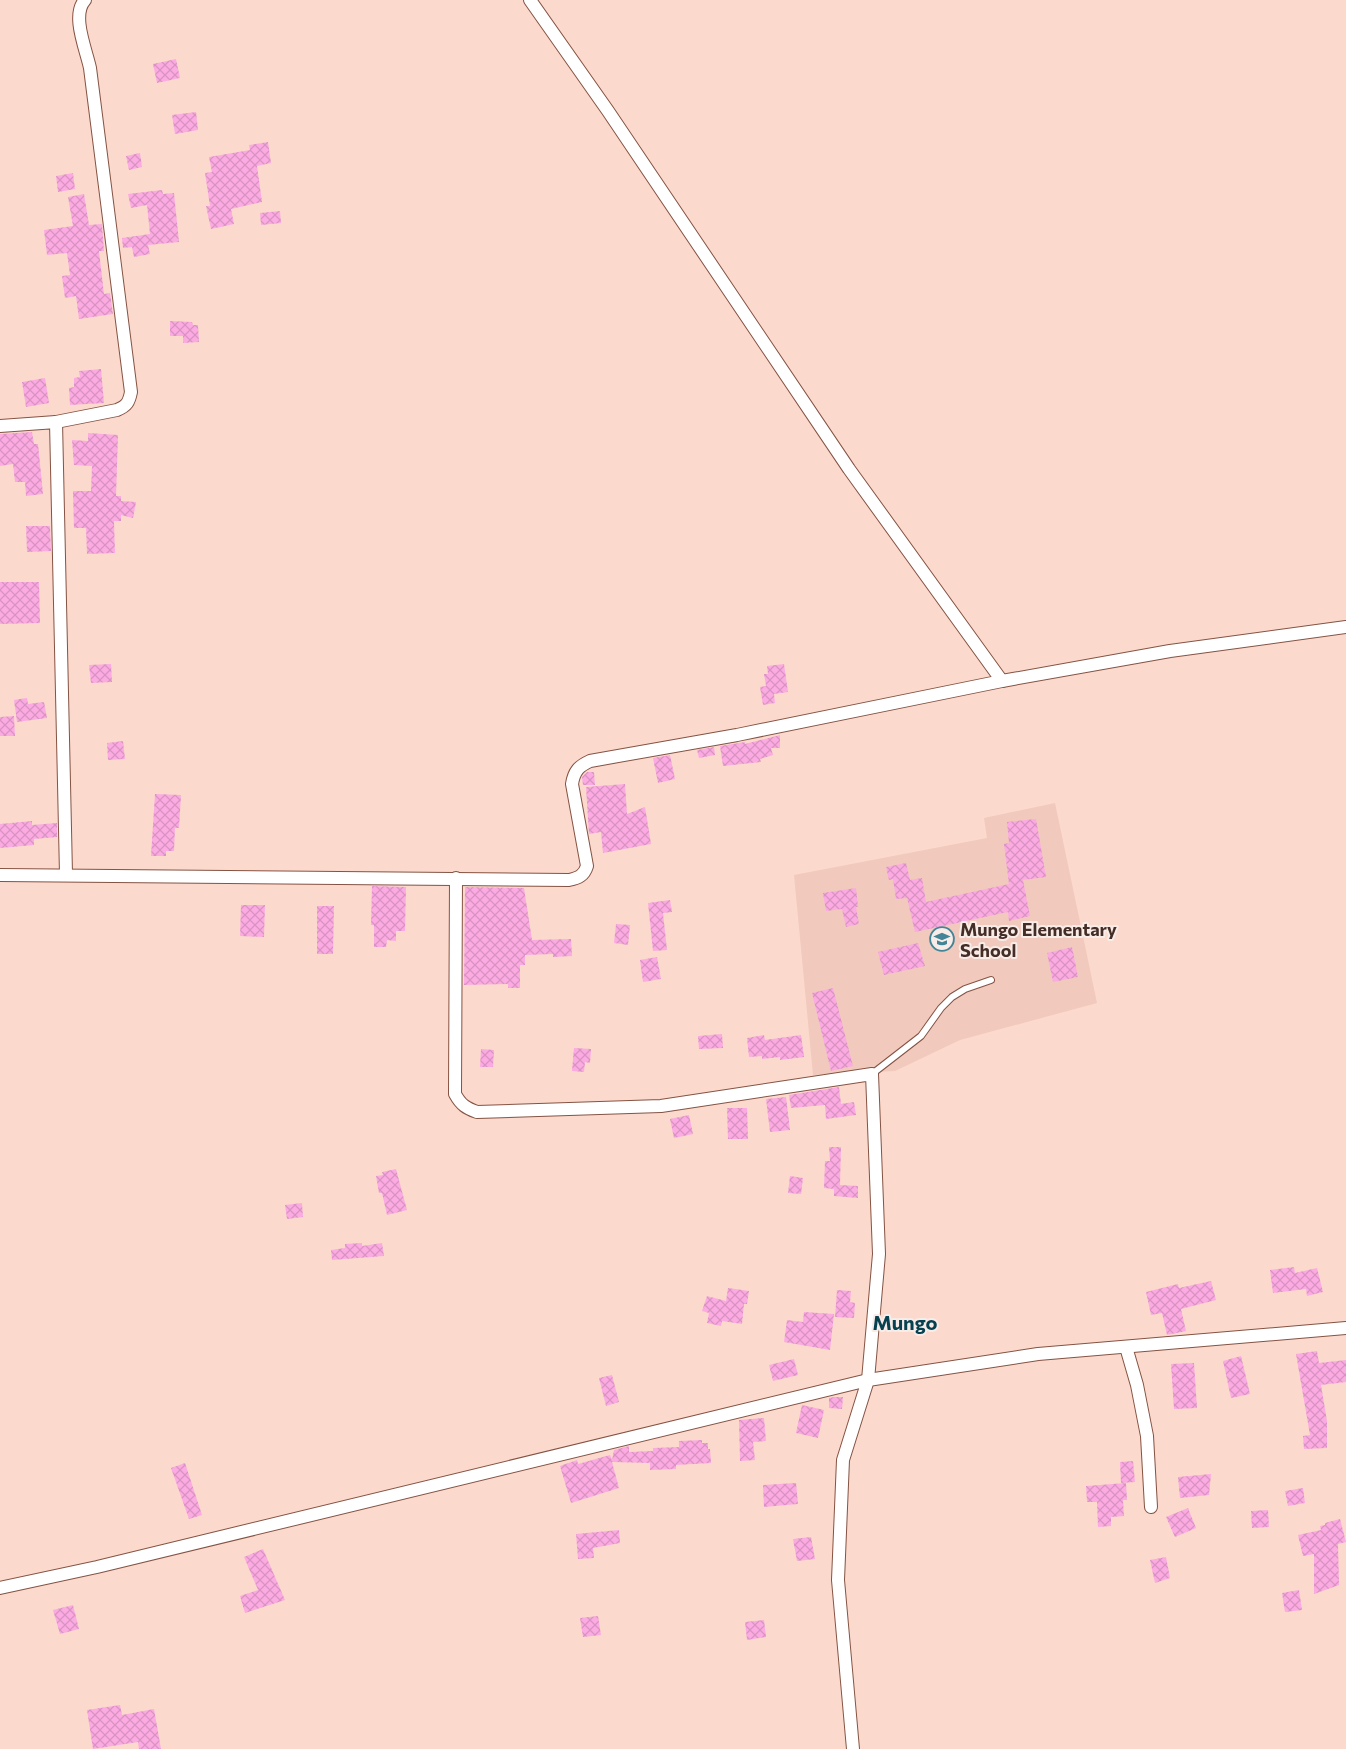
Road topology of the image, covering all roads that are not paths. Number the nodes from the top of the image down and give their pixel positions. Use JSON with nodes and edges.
{"nodes":[{"id":1,"x":85,"y":0,"type":"edge"},
{"id":2,"x":530,"y":0,"type":"edge"},
{"id":3,"x":56,"y":422,"type":"junction"},
{"id":4,"x":0,"y":426,"type":"edge"},
{"id":5,"x":1346,"y":627,"type":"edge"},
{"id":6,"x":1002,"y":681,"type":"junction"},
{"id":7,"x":66,"y":874,"type":"junction"},
{"id":8,"x":0,"y":875,"type":"edge"},
{"id":9,"x":456,"y":878,"type":"junction"},
{"id":10,"x":991,"y":980,"type":"dead end"},
{"id":11,"x":872,"y":1074,"type":"junction"},
{"id":12,"x":1346,"y":1328,"type":"edge"},
{"id":13,"x":1126,"y":1347,"type":"junction"},
{"id":14,"x":868,"y":1380,"type":"junction"},
{"id":15,"x":1151,"y":1507,"type":"dead end"},
{"id":16,"x":0,"y":1588,"type":"edge"},
{"id":17,"x":853,"y":1749,"type":"edge"}],
"edges":[{"from":1,"to":3,"type":"street"},
{"from":2,"to":6,"type":"street"},
{"from":3,"to":4,"type":"street"},
{"from":3,"to":7,"type":"street"},
{"from":5,"to":6,"type":"street"},
{"from":6,"to":9,"type":"street"},
{"from":7,"to":8,"type":"street"},
{"from":7,"to":9,"type":"street"},
{"from":9,"to":11,"type":"street"},
{"from":10,"to":11,"type":"lane"},
{"from":11,"to":14,"type":"street"},
{"from":12,"to":13,"type":"street"},
{"from":13,"to":14,"type":"street"},
{"from":13,"to":15,"type":"street"},
{"from":14,"to":16,"type":"street"},
{"from":14,"to":17,"type":"street"}]}
